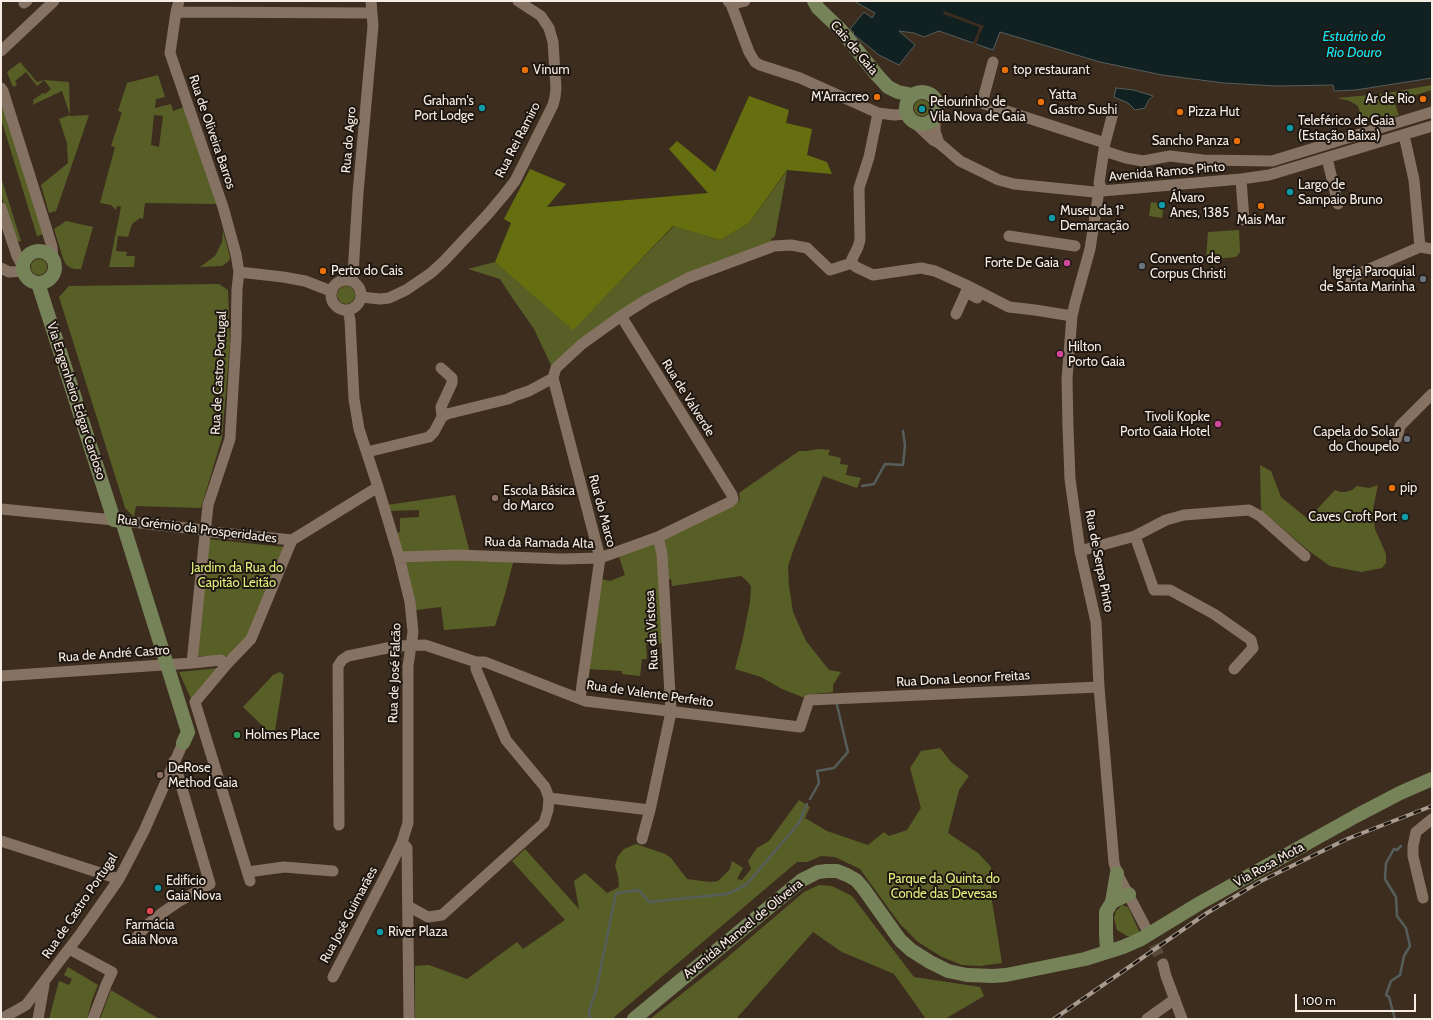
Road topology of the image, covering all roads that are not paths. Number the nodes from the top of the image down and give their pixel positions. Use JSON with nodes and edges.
{"nodes":[{"id":1,"x":54,"y":1,"type":"edge"},
{"id":2,"x":179,"y":1,"type":"edge"},
{"id":3,"x":371,"y":1,"type":"edge"},
{"id":4,"x":518,"y":1,"type":"edge"},
{"id":5,"x":745,"y":1,"type":"edge"},
{"id":6,"x":814,"y":1,"type":"edge"},
{"id":7,"x":730,"y":3,"type":"edge"},
{"id":8,"x":176,"y":12,"type":"junction"},
{"id":9,"x":372,"y":13,"type":"junction"},
{"id":10,"x":1,"y":51,"type":"edge"},
{"id":11,"x":993,"y":62,"type":"dead end"},
{"id":12,"x":1,"y":88,"type":"edge"},
{"id":13,"x":910,"y":109,"type":"junction"},
{"id":14,"x":1432,"y":112,"type":"edge"},
{"id":15,"x":878,"y":113,"type":"junction"},
{"id":16,"x":1113,"y":113,"type":"dead end"},
{"id":17,"x":935,"y":117,"type":"junction"},
{"id":18,"x":1432,"y":126,"type":"edge"},
{"id":19,"x":1404,"y":135,"type":"junction"},
{"id":20,"x":939,"y":143,"type":"junction"},
{"id":21,"x":1105,"y":147,"type":"junction"},
{"id":22,"x":1326,"y":158,"type":"junction"},
{"id":23,"x":1241,"y":179,"type":"junction"},
{"id":24,"x":1100,"y":192,"type":"junction"},
{"id":25,"x":1338,"y":204,"type":"dead end"},
{"id":26,"x":1,"y":208,"type":"edge"},
{"id":27,"x":1244,"y":220,"type":"dead end"},
{"id":28,"x":1010,"y":236,"type":"dead end"},
{"id":29,"x":1420,"y":247,"type":"junction"},
{"id":30,"x":1090,"y":249,"type":"junction"},
{"id":31,"x":1432,"y":249,"type":"edge"},
{"id":32,"x":54,"y":260,"type":"junction"},
{"id":33,"x":852,"y":263,"type":"junction"},
{"id":34,"x":1,"y":268,"type":"edge"},
{"id":35,"x":24,"y":269,"type":"junction"},
{"id":36,"x":239,"y":272,"type":"junction"},
{"id":37,"x":352,"y":281,"type":"junction"},
{"id":38,"x":1351,"y":281,"type":"dead end"},
{"id":39,"x":38,"y":283,"type":"junction"},
{"id":40,"x":331,"y":291,"type":"junction"},
{"id":41,"x":361,"y":297,"type":"junction"},
{"id":42,"x":348,"y":310,"type":"junction"},
{"id":43,"x":1035,"y":310,"type":"junction"},
{"id":44,"x":956,"y":314,"type":"dead end"},
{"id":45,"x":622,"y":316,"type":"junction"},
{"id":46,"x":1072,"y":316,"type":"junction"},
{"id":47,"x":441,"y":368,"type":"dead end"},
{"id":48,"x":553,"y":378,"type":"junction"},
{"id":49,"x":1432,"y":394,"type":"edge"},
{"id":50,"x":442,"y":417,"type":"junction"},
{"id":51,"x":1397,"y":438,"type":"dead end"},
{"id":52,"x":367,"y":452,"type":"junction"},
{"id":53,"x":378,"y":487,"type":"junction"},
{"id":54,"x":732,"y":495,"type":"joint"},
{"id":55,"x":1,"y":509,"type":"edge"},
{"id":56,"x":118,"y":520,"type":"junction"},
{"id":57,"x":205,"y":530,"type":"junction"},
{"id":58,"x":1135,"y":536,"type":"junction"},
{"id":59,"x":658,"y":537,"type":"junction"},
{"id":60,"x":290,"y":540,"type":"junction"},
{"id":61,"x":1080,"y":551,"type":"junction"},
{"id":62,"x":1305,"y":556,"type":"dead end"},
{"id":63,"x":399,"y":557,"type":"junction"},
{"id":64,"x":600,"y":558,"type":"junction"},
{"id":65,"x":412,"y":645,"type":"junction"},
{"id":66,"x":476,"y":662,"type":"junction"},
{"id":67,"x":192,"y":663,"type":"junction"},
{"id":68,"x":166,"y":664,"type":"junction"},
{"id":69,"x":227,"y":664,"type":"junction"},
{"id":70,"x":1234,"y":669,"type":"dead end"},
{"id":71,"x":1,"y":676,"type":"edge"},
{"id":72,"x":1099,"y":687,"type":"junction"},
{"id":73,"x":828,"y":699,"type":"joint"},
{"id":74,"x":580,"y":700,"type":"junction"},
{"id":75,"x":195,"y":702,"type":"junction"},
{"id":76,"x":179,"y":703,"type":"junction"},
{"id":77,"x":671,"y":712,"type":"junction"},
{"id":78,"x":186,"y":738,"type":"joint"},
{"id":79,"x":174,"y":761,"type":"junction"},
{"id":80,"x":1432,"y":779,"type":"edge"},
{"id":81,"x":549,"y":798,"type":"junction"},
{"id":82,"x":650,"y":810,"type":"junction"},
{"id":83,"x":1432,"y":819,"type":"edge"},
{"id":84,"x":339,"y":825,"type":"dead end"},
{"id":85,"x":642,"y":839,"type":"dead end"},
{"id":86,"x":1,"y":842,"type":"edge"},
{"id":87,"x":402,"y":842,"type":"junction"},
{"id":88,"x":390,"y":867,"type":"junction"},
{"id":89,"x":407,"y":870,"type":"junction"},
{"id":90,"x":332,"y":871,"type":"dead end"},
{"id":91,"x":1117,"y":873,"type":"junction"},
{"id":92,"x":119,"y":879,"type":"junction"},
{"id":93,"x":1129,"y":894,"type":"junction"},
{"id":94,"x":1423,"y":898,"type":"dead end"},
{"id":95,"x":1112,"y":902,"type":"junction"},
{"id":96,"x":408,"y":906,"type":"junction"},
{"id":97,"x":1106,"y":924,"type":"junction"},
{"id":98,"x":1147,"y":930,"type":"tunnel mouth"},
{"id":99,"x":136,"y":938,"type":"dead end"},
{"id":100,"x":1123,"y":947,"type":"junction"},
{"id":101,"x":69,"y":949,"type":"junction"},
{"id":102,"x":1107,"y":952,"type":"junction"},
{"id":103,"x":1164,"y":964,"type":"tunnel mouth"},
{"id":104,"x":333,"y":977,"type":"dead end"},
{"id":105,"x":44,"y":983,"type":"junction"},
{"id":106,"x":1175,"y":1000,"type":"junction"},
{"id":107,"x":22,"y":1011,"type":"edge"},
{"id":108,"x":38,"y":1016,"type":"edge"},
{"id":109,"x":1,"y":1019,"type":"edge"},
{"id":110,"x":93,"y":1019,"type":"edge"},
{"id":111,"x":409,"y":1019,"type":"edge"},
{"id":112,"x":634,"y":1019,"type":"edge"},
{"id":113,"x":1147,"y":1019,"type":"edge"},
{"id":114,"x":1182,"y":1019,"type":"edge"}],
"edges":[{"from":1,"to":10,"type":"street"},
{"from":2,"to":8,"type":"street","name":"Rua de Oliveira Barros"},
{"from":3,"to":9,"type":"street","name":"Rua do Agro"},
{"from":4,"to":41,"type":"street","name":"Rua Rei Ramiro"},
{"from":5,"to":7,"type":"street"},
{"from":6,"to":13,"type":"main road","name":"Cais de Gaia"},
{"from":7,"to":15,"type":"street"},
{"from":8,"to":9,"type":"street"},
{"from":8,"to":36,"type":"street","name":"Rua de Oliveira Barros"},
{"from":9,"to":37,"type":"street","name":"Rua do Agro"},
{"from":11,"to":21,"type":"street"},
{"from":12,"to":32,"type":"street"},
{"from":13,"to":15,"type":"street"},
{"from":13,"to":17,"type":"main road"},
{"from":13,"to":17,"type":"main road"},
{"from":13,"to":20,"type":"street","name":"Avenida Ramos Pinto"},
{"from":14,"to":21,"type":"street"},
{"from":15,"to":33,"type":"street"},
{"from":16,"to":21,"type":"street","name":"Rua de Serpa Pinto"},
{"from":17,"to":20,"type":"street"},
{"from":18,"to":19,"type":"street","name":"Avenida Ramos Pinto"},
{"from":19,"to":22,"type":"street","name":"Avenida Ramos Pinto"},
{"from":19,"to":29,"type":"street"},
{"from":20,"to":24,"type":"street","name":"Avenida Ramos Pinto"},
{"from":21,"to":24,"type":"street","name":"Rua de Serpa Pinto"},
{"from":22,"to":23,"type":"street","name":"Avenida Ramos Pinto"},
{"from":22,"to":25,"type":"street"},
{"from":23,"to":24,"type":"street","name":"Avenida Ramos Pinto"},
{"from":23,"to":27,"type":"street"},
{"from":24,"to":30,"type":"street","name":"Rua de Serpa Pinto"},
{"from":26,"to":35,"type":"street"},
{"from":28,"to":30,"type":"street"},
{"from":29,"to":31,"type":"street"},
{"from":29,"to":38,"type":"street"},
{"from":30,"to":46,"type":"street","name":"Rua de Serpa Pinto"},
{"from":32,"to":35,"type":"main road"},
{"from":32,"to":39,"type":"main road"},
{"from":33,"to":43,"type":"street"},
{"from":33,"to":45,"type":"street"},
{"from":34,"to":35,"type":"street"},
{"from":35,"to":39,"type":"main road"},
{"from":36,"to":40,"type":"street"},
{"from":36,"to":57,"type":"street","name":"Rua de Castro Portugal"},
{"from":37,"to":40,"type":"street"},
{"from":37,"to":41,"type":"street"},
{"from":39,"to":56,"type":"main road","name":"Via Engenheiro Edgar Cardoso"},
{"from":40,"to":42,"type":"street"},
{"from":41,"to":42,"type":"street"},
{"from":42,"to":52,"type":"street","name":"Rua de José Falcão"},
{"from":43,"to":44,"type":"street"},
{"from":43,"to":46,"type":"street"},
{"from":45,"to":48,"type":"street"},
{"from":45,"to":54,"type":"street","name":"Rua de Valverde"},
{"from":46,"to":61,"type":"street","name":"Rua de Serpa Pinto"},
{"from":47,"to":50,"type":"street"},
{"from":48,"to":50,"type":"street"},
{"from":48,"to":64,"type":"street","name":"Rua do Marco"},
{"from":49,"to":51,"type":"street"},
{"from":50,"to":52,"type":"street"},
{"from":52,"to":53,"type":"street","name":"Rua de José Falcão"},
{"from":53,"to":60,"type":"street","name":"Rua Grémio da Prosperidades"},
{"from":53,"to":63,"type":"street","name":"Rua de José Falcão"},
{"from":54,"to":59,"type":"street","name":"Rua da Ramada Alta"},
{"from":55,"to":56,"type":"street","name":"Rua Grémio da Prosperidades"},
{"from":56,"to":57,"type":"street","name":"Rua Grémio da Prosperidades"},
{"from":56,"to":68,"type":"main road","name":"Via Engenheiro Edgar Cardoso"},
{"from":57,"to":60,"type":"street","name":"Rua Grémio da Prosperidades"},
{"from":57,"to":67,"type":"street","name":"Rua de Castro Portugal"},
{"from":58,"to":61,"type":"street"},
{"from":58,"to":62,"type":"street"},
{"from":58,"to":70,"type":"street"},
{"from":59,"to":64,"type":"street","name":"Rua da Ramada Alta"},
{"from":59,"to":77,"type":"street","name":"Rua da Vistosa"},
{"from":60,"to":69,"type":"street"},
{"from":61,"to":72,"type":"street","name":"Rua de Serpa Pinto"},
{"from":63,"to":64,"type":"street","name":"Rua da Ramada Alta"},
{"from":63,"to":65,"type":"street","name":"Rua de José Falcão"},
{"from":64,"to":74,"type":"street","name":"Rua do Marco"},
{"from":65,"to":66,"type":"street","name":"Rua de Valente Perfeito"},
{"from":65,"to":84,"type":"street","name":"Rua de Valente Perfeito"},
{"from":65,"to":87,"type":"street","name":"Rua de José Falcão"},
{"from":66,"to":74,"type":"street","name":"Rua de Valente Perfeito"},
{"from":66,"to":81,"type":"street"},
{"from":67,"to":68,"type":"street","name":"Rua de André Castro"},
{"from":67,"to":69,"type":"street","name":"Rua de André Castro"},
{"from":68,"to":71,"type":"street","name":"Rua de André Castro"},
{"from":68,"to":76,"type":"main road","name":"Via Engenheiro Edgar Cardoso"},
{"from":69,"to":75,"type":"street"},
{"from":72,"to":73,"type":"street","name":"Rua Dona Leonor Freitas"},
{"from":72,"to":91,"type":"street","name":"Rua de Serpa Pinto"},
{"from":73,"to":77,"type":"street","name":"Rua de Valente Perfeito"},
{"from":74,"to":77,"type":"street","name":"Rua de Valente Perfeito"},
{"from":75,"to":76,"type":"street"},
{"from":75,"to":90,"type":"street"},
{"from":76,"to":78,"type":"main road","name":"Via Engenheiro Edgar Cardoso"},
{"from":77,"to":82,"type":"street","name":"Rua da Vistosa"},
{"from":78,"to":79,"type":"street","name":"Rua de Castro Portugal"},
{"from":79,"to":92,"type":"street","name":"Rua de Castro Portugal"},
{"from":79,"to":99,"type":"street"},
{"from":80,"to":100,"type":"main road","name":"Via Rosa Mota"},
{"from":81,"to":82,"type":"street"},
{"from":81,"to":96,"type":"street"},
{"from":82,"to":85,"type":"street","name":"Rua da Vistosa"},
{"from":83,"to":94,"type":"street"},
{"from":86,"to":92,"type":"street"},
{"from":87,"to":88,"type":"street","name":"Rua José Guimarães"},
{"from":87,"to":89,"type":"street"},
{"from":88,"to":89,"type":"street","name":"Rua José Guimarães"},
{"from":88,"to":104,"type":"street","name":"Rua José Guimarães"},
{"from":89,"to":96,"type":"street"},
{"from":91,"to":93,"type":"street","name":"Rua de Serpa Pinto"},
{"from":91,"to":95,"type":"main road"},
{"from":92,"to":101,"type":"street","name":"Rua de Castro Portugal"},
{"from":93,"to":95,"type":"main road"},
{"from":93,"to":98,"type":"street","name":"Rua de Serpa Pinto"},
{"from":95,"to":97,"type":"main road"},
{"from":96,"to":111,"type":"street"},
{"from":97,"to":100,"type":"main road"},
{"from":97,"to":102,"type":"main road"},
{"from":100,"to":102,"type":"main road","name":"Via Rosa Mota"},
{"from":101,"to":105,"type":"street","name":"Rua de Castro Portugal"},
{"from":101,"to":110,"type":"street"},
{"from":102,"to":112,"type":"main road","name":"Avenida Manoel de Oliveira"},
{"from":103,"to":106,"type":"street"},
{"from":105,"to":107,"type":"street","name":"Rua de Castro Portugal"},
{"from":105,"to":108,"type":"street"},
{"from":106,"to":113,"type":"street"},
{"from":106,"to":114,"type":"street"},
{"from":107,"to":108,"type":"street"},
{"from":107,"to":109,"type":"street"}]}
